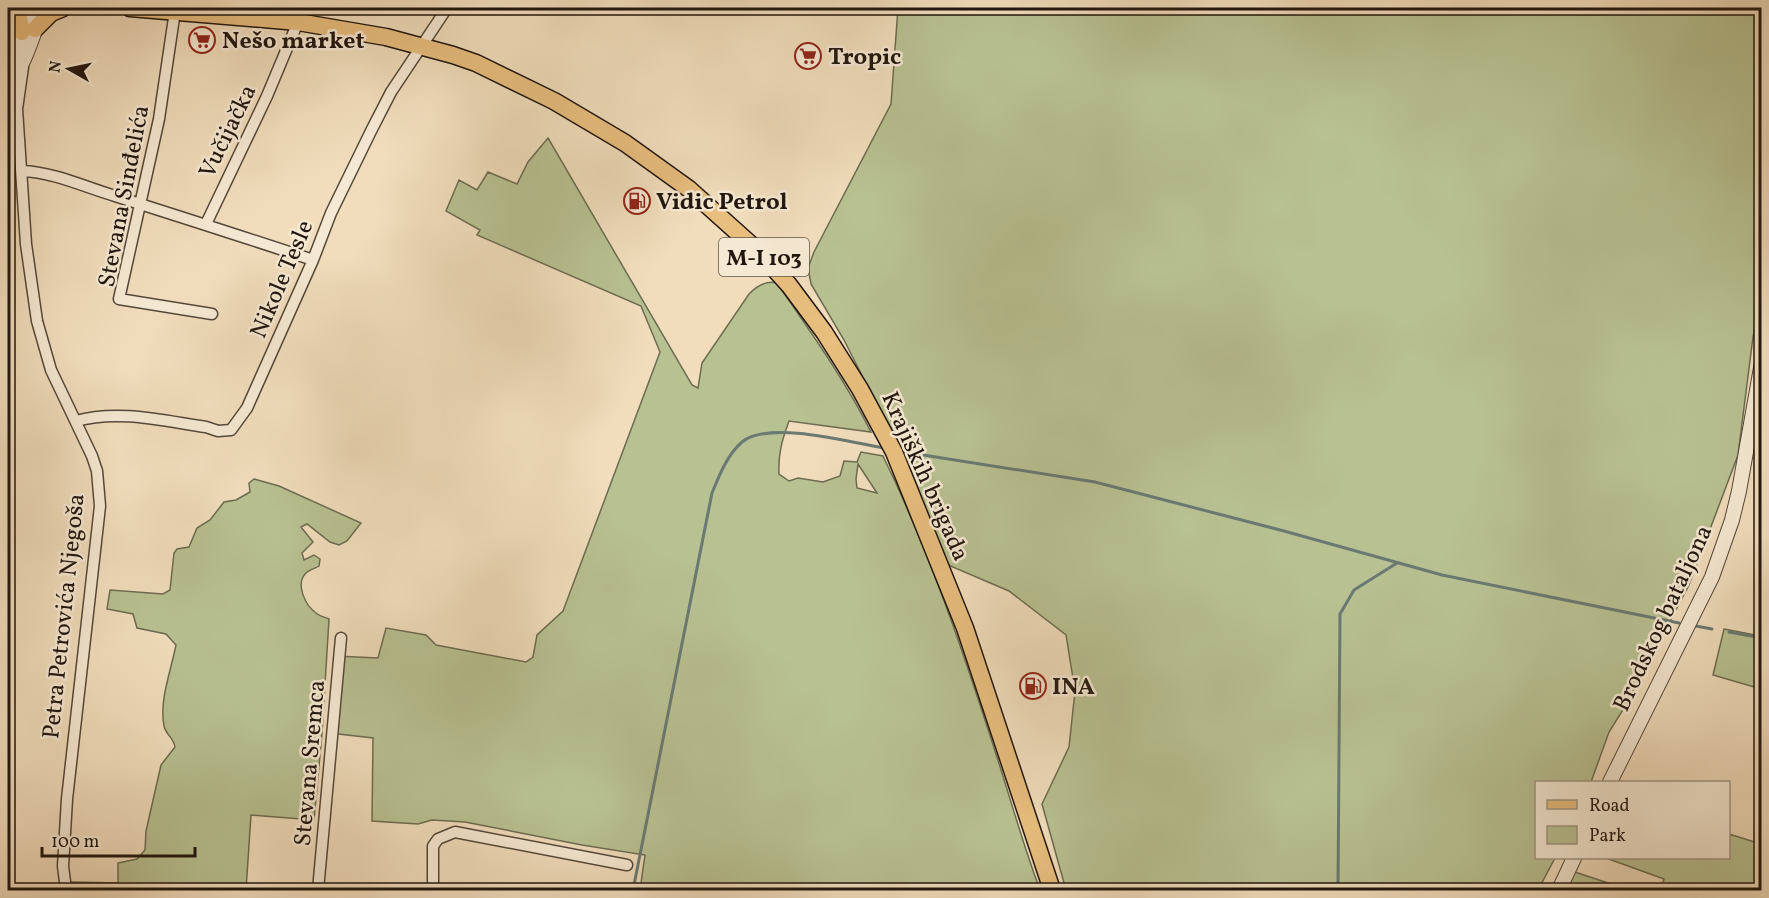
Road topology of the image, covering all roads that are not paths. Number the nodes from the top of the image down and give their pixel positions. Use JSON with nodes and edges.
{"nodes":[{"id":1,"x":12,"y":8,"type":"edge"},
{"id":2,"x":30,"y":8,"type":"edge"},
{"id":3,"x":43,"y":8,"type":"edge"},
{"id":4,"x":63,"y":8,"type":"edge"},
{"id":5,"x":130,"y":8,"type":"edge"},
{"id":6,"x":447,"y":8,"type":"edge"},
{"id":7,"x":175,"y":12,"type":"junction"},
{"id":8,"x":298,"y":22,"type":"junction"},
{"id":9,"x":29,"y":31,"type":"junction"},
{"id":10,"x":421,"y":46,"type":"junction"},
{"id":11,"x":25,"y":57,"type":"junction"},
{"id":12,"x":8,"y":73,"type":"edge"},
{"id":13,"x":8,"y":85,"type":"edge"},
{"id":14,"x":8,"y":94,"type":"edge"},
{"id":15,"x":10,"y":114,"type":"edge"},
{"id":16,"x":22,"y":171,"type":"junction"},
{"id":17,"x":141,"y":204,"type":"junction"},
{"id":18,"x":206,"y":224,"type":"junction"},
{"id":19,"x":313,"y":260,"type":"junction"},
{"id":20,"x":212,"y":314,"type":"dead end"},
{"id":21,"x":1761,"y":362,"type":"edge"},
{"id":22,"x":75,"y":421,"type":"junction"},
{"id":23,"x":341,"y":638,"type":"dead end"},
{"id":24,"x":1611,"y":781,"type":"edge"},
{"id":25,"x":1574,"y":859,"type":"edge"},
{"id":26,"x":627,"y":865,"type":"dead end"},
{"id":27,"x":66,"y":891,"type":"edge"},
{"id":28,"x":318,"y":891,"type":"edge"},
{"id":29,"x":433,"y":891,"type":"edge"},
{"id":30,"x":1052,"y":891,"type":"edge"},
{"id":31,"x":1559,"y":891,"type":"edge"}],
"edges":[{"from":1,"to":9,"type":"main road"},
{"from":2,"to":9,"type":"street","name":"Petra Petrovića Njegoša"},
{"from":3,"to":9,"type":"street","name":"Petra Petrovića Njegoša"},
{"from":4,"to":9,"type":"main road"},
{"from":5,"to":7,"type":"main road","name":"Krajiških brigada","number":"M-I 103"},
{"from":6,"to":10,"type":"street","name":"Nikole Tesle"},
{"from":7,"to":8,"type":"main road","name":"Krajiških brigada","number":"M-I 103"},
{"from":7,"to":17,"type":"street","name":"Stevana Sinđelića"},
{"from":8,"to":10,"type":"main road","name":"Krajiških brigada","number":"M-I 103"},
{"from":8,"to":18,"type":"street","name":"Vučijačka"},
{"from":9,"to":11,"type":"street","name":"Petra Petrovića Njegoša"},
{"from":9,"to":12,"type":"street","name":"Petra Petrovića Njegoša"},
{"from":10,"to":19,"type":"street","name":"Nikole Tesle"},
{"from":10,"to":30,"type":"main road","name":"Krajiških brigada","number":"M-I 103"},
{"from":11,"to":13,"type":"street","name":"Petra Petrovića Njegoša"},
{"from":11,"to":15,"type":"street","name":"Petra Petrovića Njegoša"},
{"from":14,"to":15,"type":"street","name":"Petra Petrovića Njegoša"},
{"from":15,"to":16,"type":"street","name":"Petra Petrovića Njegoša"},
{"from":16,"to":17,"type":"street"},
{"from":16,"to":22,"type":"street","name":"Petra Petrovića Njegoša"},
{"from":17,"to":18,"type":"street"},
{"from":17,"to":20,"type":"street","name":"Stevana Sinđelića"},
{"from":18,"to":19,"type":"street"},
{"from":19,"to":22,"type":"street","name":"Nikole Tesle"},
{"from":21,"to":24,"type":"street","name":"Brodskog bataljona"},
{"from":22,"to":27,"type":"street","name":"Petra Petrovića Njegoša"},
{"from":23,"to":28,"type":"street","name":"Stevana Sremca"},
{"from":25,"to":31,"type":"street"},
{"from":26,"to":29,"type":"street"}]}
